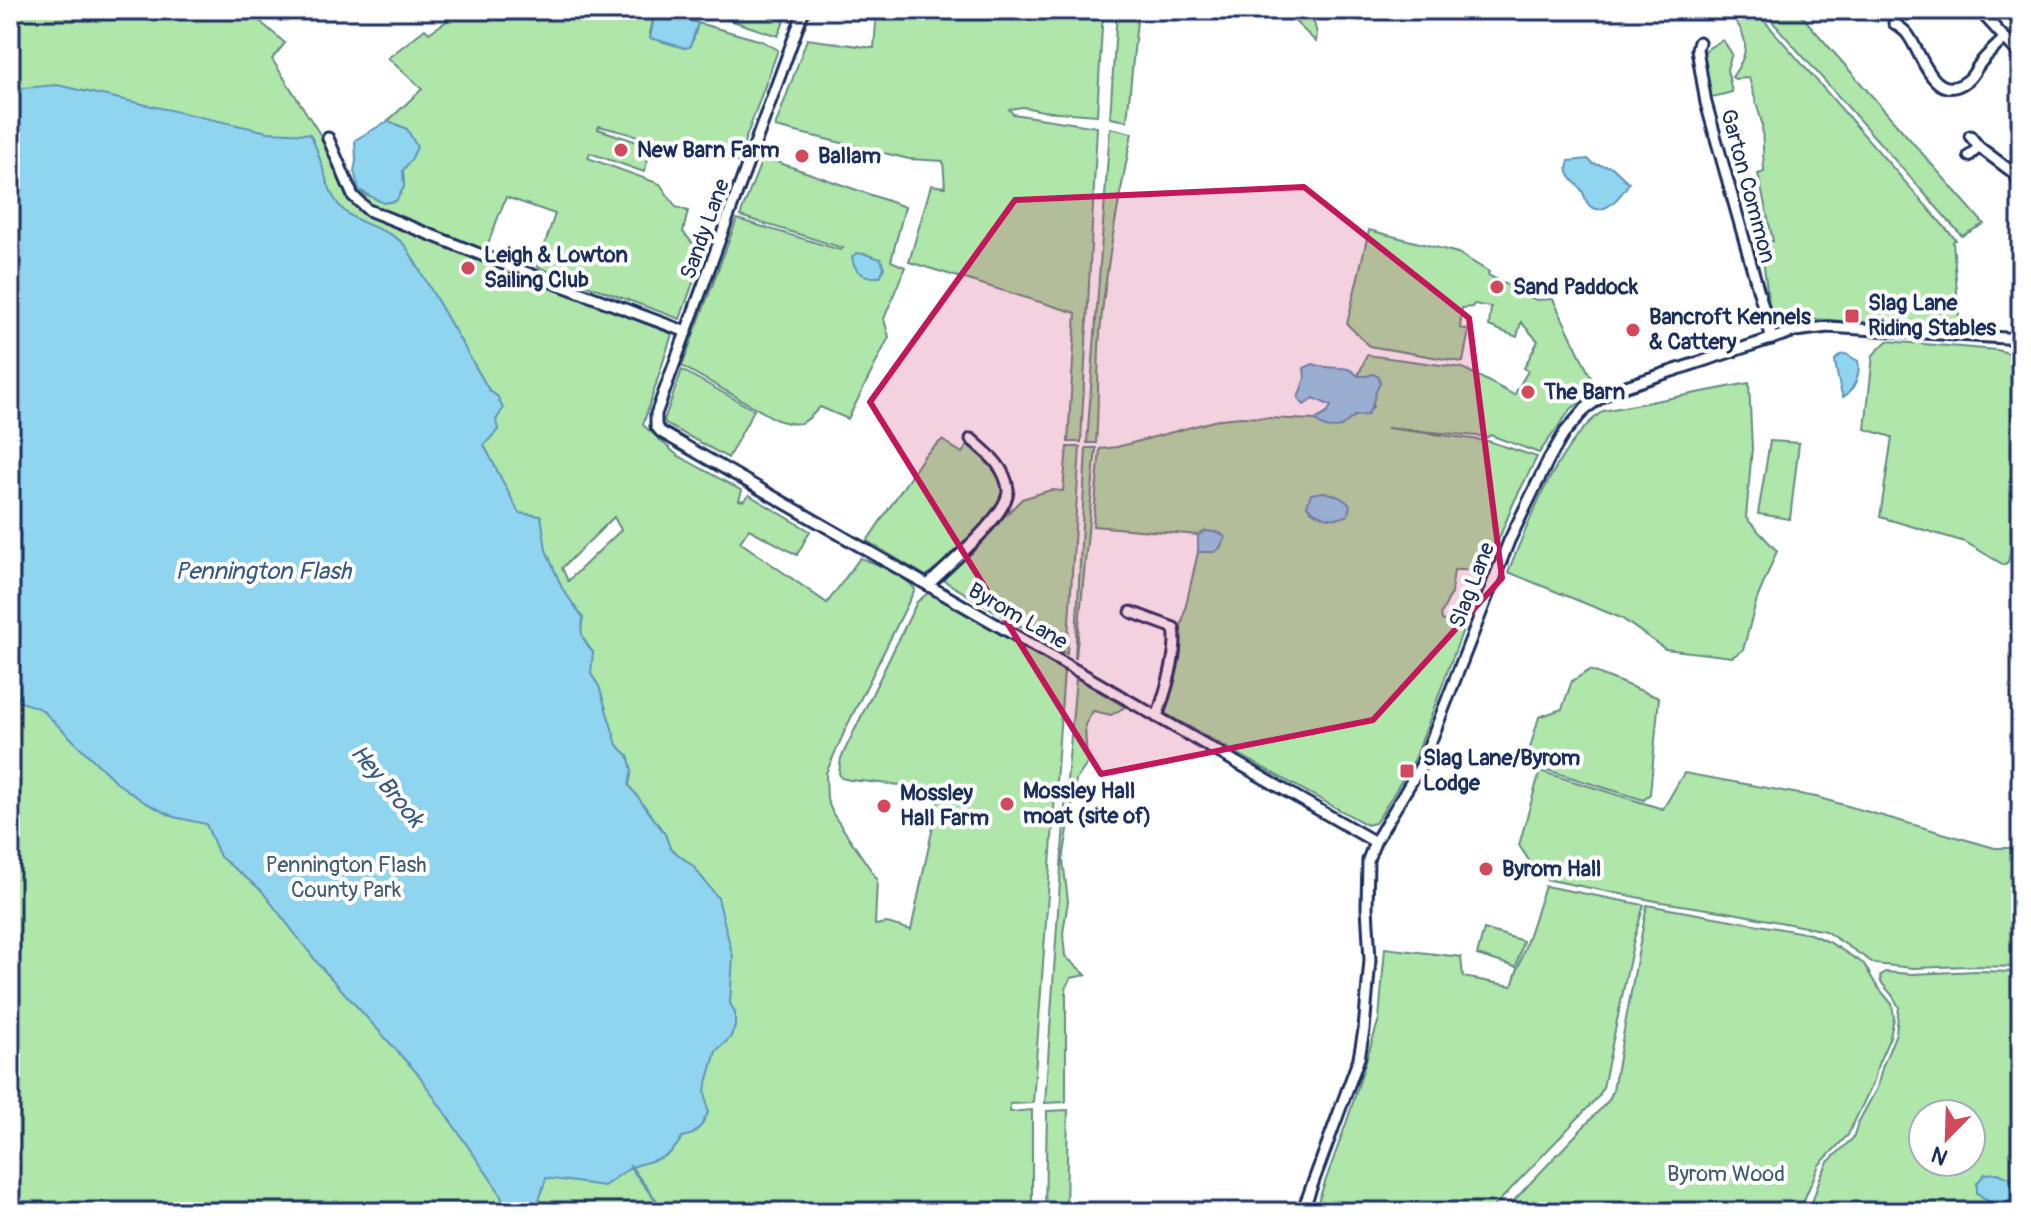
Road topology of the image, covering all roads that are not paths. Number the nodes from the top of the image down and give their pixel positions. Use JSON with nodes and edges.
{"nodes":[{"id":1,"x":804,"y":10,"type":"edge"},
{"id":2,"x":1979,"y":10,"type":"edge"},
{"id":3,"x":1893,"y":22,"type":"dead end"},
{"id":4,"x":2005,"y":38,"type":"junction"},
{"id":5,"x":1699,"y":42,"type":"dead end"},
{"id":6,"x":2021,"y":56,"type":"edge"},
{"id":7,"x":1970,"y":136,"type":"dead end"},
{"id":8,"x":328,"y":138,"type":"dead end"},
{"id":9,"x":1979,"y":147,"type":"junction"},
{"id":10,"x":1969,"y":156,"type":"dead end"},
{"id":11,"x":2018,"y":170,"type":"edge"},
{"id":12,"x":2021,"y":188,"type":"edge"},
{"id":13,"x":687,"y":332,"type":"junction"},
{"id":14,"x":1772,"y":339,"type":"junction"},
{"id":15,"x":2021,"y":339,"type":"edge"},
{"id":16,"x":656,"y":414,"type":"joint"},
{"id":17,"x":971,"y":439,"type":"dead end"},
{"id":18,"x":928,"y":585,"type":"junction"},
{"id":19,"x":1131,"y":612,"type":"dead end"},
{"id":20,"x":1157,"y":717,"type":"junction"},
{"id":21,"x":1375,"y":842,"type":"junction"},
{"id":22,"x":1301,"y":1212,"type":"edge"}],
"edges":[{"from":1,"to":13,"type":"street","name":"Sandy Lane"},
{"from":2,"to":4,"type":"street"},
{"from":3,"to":4,"type":"street"},
{"from":4,"to":6,"type":"street"},
{"from":5,"to":14,"type":"street","name":"Garton Common"},
{"from":7,"to":9,"type":"street"},
{"from":8,"to":13,"type":"street"},
{"from":9,"to":10,"type":"street"},
{"from":9,"to":11,"type":"street"},
{"from":11,"to":12,"type":"street"},
{"from":13,"to":16,"type":"street","name":"Sandy Lane"},
{"from":14,"to":15,"type":"street","name":"Slag Lane"},
{"from":14,"to":21,"type":"street","name":"Slag Lane"},
{"from":16,"to":18,"type":"street","name":"Byrom Lane"},
{"from":17,"to":18,"type":"street"},
{"from":18,"to":20,"type":"street","name":"Byrom Lane"},
{"from":19,"to":20,"type":"street"},
{"from":20,"to":21,"type":"street","name":"Byrom Lane"},
{"from":21,"to":22,"type":"street","name":"Slag Lane"}]}
